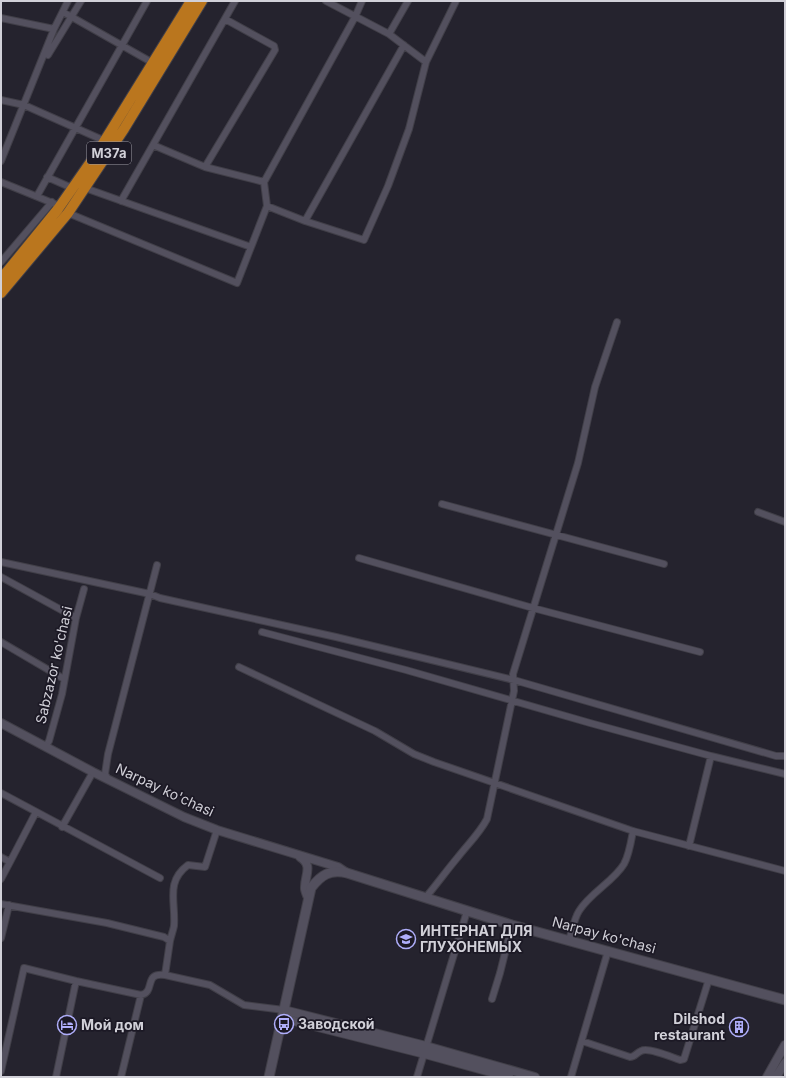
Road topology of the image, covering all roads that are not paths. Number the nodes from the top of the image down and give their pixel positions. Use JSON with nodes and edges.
{"nodes":[{"id":1,"x":68,"y":1,"type":"edge"},
{"id":2,"x":81,"y":1,"type":"edge"},
{"id":3,"x":147,"y":1,"type":"edge"},
{"id":4,"x":191,"y":1,"type":"edge"},
{"id":5,"x":202,"y":1,"type":"edge"},
{"id":6,"x":236,"y":1,"type":"edge"},
{"id":7,"x":326,"y":1,"type":"edge"},
{"id":8,"x":362,"y":1,"type":"edge"},
{"id":9,"x":408,"y":1,"type":"edge"},
{"id":10,"x":456,"y":1,"type":"edge"},
{"id":11,"x":63,"y":12,"type":"junction"},
{"id":12,"x":72,"y":16,"type":"junction"},
{"id":13,"x":355,"y":17,"type":"junction"},
{"id":14,"x":1,"y":18,"type":"edge"},
{"id":15,"x":225,"y":19,"type":"junction"},
{"id":16,"x":54,"y":30,"type":"junction"},
{"id":17,"x":389,"y":34,"type":"junction"},
{"id":18,"x":122,"y":44,"type":"junction"},
{"id":19,"x":404,"y":45,"type":"junction"},
{"id":20,"x":426,"y":62,"type":"junction"},
{"id":21,"x":153,"y":63,"type":"junction"},
{"id":22,"x":40,"y":68,"type":"junction"},
{"id":23,"x":1,"y":100,"type":"edge"},
{"id":24,"x":24,"y":105,"type":"junction"},
{"id":25,"x":74,"y":128,"type":"junction"},
{"id":26,"x":153,"y":146,"type":"junction"},
{"id":27,"x":104,"y":149,"type":"junction"},
{"id":28,"x":1,"y":161,"type":"edge"},
{"id":29,"x":205,"y":167,"type":"junction"},
{"id":30,"x":47,"y":177,"type":"junction"},
{"id":31,"x":1,"y":182,"type":"edge"},
{"id":32,"x":264,"y":182,"type":"junction"},
{"id":33,"x":72,"y":188,"type":"junction"},
{"id":34,"x":85,"y":188,"type":"junction"},
{"id":35,"x":37,"y":196,"type":"junction"},
{"id":36,"x":121,"y":202,"type":"junction"},
{"id":37,"x":56,"y":204,"type":"junction"},
{"id":38,"x":267,"y":206,"type":"junction"},
{"id":39,"x":68,"y":213,"type":"junction"},
{"id":40,"x":305,"y":221,"type":"junction"},
{"id":41,"x":250,"y":247,"type":"junction"},
{"id":42,"x":1,"y":262,"type":"edge"},
{"id":43,"x":1,"y":280,"type":"edge"},
{"id":44,"x":1,"y":293,"type":"edge"},
{"id":45,"x":617,"y":322,"type":"dead end"},
{"id":46,"x":442,"y":504,"type":"dead end"},
{"id":47,"x":758,"y":512,"type":"dead end"},
{"id":48,"x":785,"y":522,"type":"edge"},
{"id":49,"x":556,"y":535,"type":"junction"},
{"id":50,"x":358,"y":558,"type":"dead end"},
{"id":51,"x":1,"y":562,"type":"edge"},
{"id":52,"x":664,"y":564,"type":"dead end"},
{"id":53,"x":157,"y":565,"type":"dead end"},
{"id":54,"x":1,"y":577,"type":"edge"},
{"id":55,"x":84,"y":589,"type":"dead end"},
{"id":56,"x":150,"y":594,"type":"junction"},
{"id":57,"x":533,"y":608,"type":"junction"},
{"id":58,"x":76,"y":618,"type":"junction"},
{"id":59,"x":262,"y":632,"type":"dead end"},
{"id":60,"x":1,"y":642,"type":"edge"},
{"id":61,"x":700,"y":652,"type":"dead end"},
{"id":62,"x":239,"y":667,"type":"dead end"},
{"id":63,"x":64,"y":679,"type":"junction"},
{"id":64,"x":514,"y":680,"type":"junction"},
{"id":65,"x":512,"y":702,"type":"junction"},
{"id":66,"x":1,"y":722,"type":"edge"},
{"id":67,"x":46,"y":746,"type":"junction"},
{"id":68,"x":711,"y":756,"type":"junction"},
{"id":69,"x":785,"y":756,"type":"edge"},
{"id":70,"x":93,"y":772,"type":"junction"},
{"id":71,"x":785,"y":774,"type":"edge"},
{"id":72,"x":108,"y":779,"type":"junction"},
{"id":73,"x":494,"y":783,"type":"junction"},
{"id":74,"x":1,"y":793,"type":"edge"},
{"id":75,"x":36,"y":812,"type":"junction"},
{"id":76,"x":62,"y":827,"type":"junction"},
{"id":77,"x":217,"y":830,"type":"junction"},
{"id":78,"x":632,"y":831,"type":"junction"},
{"id":79,"x":689,"y":846,"type":"junction"},
{"id":80,"x":294,"y":853,"type":"junction"},
{"id":81,"x":1,"y":857,"type":"edge"},
{"id":82,"x":10,"y":862,"type":"junction"},
{"id":83,"x":785,"y":870,"type":"edge"},
{"id":84,"x":347,"y":873,"type":"junction"},
{"id":85,"x":160,"y":878,"type":"dead end"},
{"id":86,"x":1,"y":879,"type":"edge"},
{"id":87,"x":426,"y":897,"type":"junction"},
{"id":88,"x":308,"y":898,"type":"junction"},
{"id":89,"x":1,"y":904,"type":"edge"},
{"id":90,"x":8,"y":906,"type":"junction"},
{"id":91,"x":467,"y":911,"type":"junction"},
{"id":92,"x":512,"y":925,"type":"junction"},
{"id":93,"x":1,"y":938,"type":"edge"},
{"id":94,"x":569,"y":940,"type":"junction"},
{"id":95,"x":170,"y":941,"type":"junction"},
{"id":96,"x":608,"y":951,"type":"junction"},
{"id":97,"x":165,"y":975,"type":"junction"},
{"id":98,"x":709,"y":979,"type":"junction"},
{"id":99,"x":76,"y":981,"type":"junction"},
{"id":100,"x":141,"y":995,"type":"junction"},
{"id":101,"x":492,"y":999,"type":"dead end"},
{"id":102,"x":785,"y":1000,"type":"edge"},
{"id":103,"x":283,"y":1014,"type":"junction"},
{"id":104,"x":582,"y":1041,"type":"junction"},
{"id":105,"x":785,"y":1045,"type":"edge"},
{"id":106,"x":426,"y":1050,"type":"junction"},
{"id":107,"x":785,"y":1063,"type":"edge"},
{"id":108,"x":1,"y":1071,"type":"edge"},
{"id":109,"x":56,"y":1077,"type":"edge"},
{"id":110,"x":121,"y":1077,"type":"edge"},
{"id":111,"x":269,"y":1077,"type":"edge"},
{"id":112,"x":418,"y":1077,"type":"edge"},
{"id":113,"x":510,"y":1077,"type":"edge"},
{"id":114,"x":535,"y":1077,"type":"edge"},
{"id":115,"x":571,"y":1077,"type":"edge"},
{"id":116,"x":767,"y":1077,"type":"edge"},
{"id":117,"x":776,"y":1077,"type":"edge"}],
"edges":[{"from":1,"to":11,"type":"street"},
{"from":2,"to":12,"type":"street"},
{"from":3,"to":18,"type":"street"},
{"from":4,"to":21,"type":"highway","number":"M37a"},
{"from":5,"to":27,"type":"highway","number":"M37a"},
{"from":6,"to":15,"type":"street"},
{"from":7,"to":13,"type":"street"},
{"from":8,"to":13,"type":"street"},
{"from":9,"to":17,"type":"street"},
{"from":10,"to":20,"type":"street"},
{"from":11,"to":12,"type":"street"},
{"from":11,"to":16,"type":"street"},
{"from":12,"to":18,"type":"street"},
{"from":12,"to":22,"type":"street"},
{"from":13,"to":17,"type":"street"},
{"from":13,"to":32,"type":"street"},
{"from":14,"to":16,"type":"street"},
{"from":15,"to":26,"type":"street"},
{"from":15,"to":29,"type":"street"},
{"from":16,"to":22,"type":"street"},
{"from":17,"to":19,"type":"street"},
{"from":18,"to":21,"type":"street"},
{"from":18,"to":25,"type":"street"},
{"from":19,"to":20,"type":"street"},
{"from":19,"to":40,"type":"street"},
{"from":20,"to":40,"type":"street"},
{"from":21,"to":27,"type":"highway","number":"M37a"},
{"from":22,"to":24,"type":"street"},
{"from":23,"to":24,"type":"street"},
{"from":24,"to":25,"type":"street"},
{"from":24,"to":28,"type":"street"},
{"from":25,"to":27,"type":"street"},
{"from":25,"to":30,"type":"street"},
{"from":26,"to":29,"type":"street"},
{"from":26,"to":36,"type":"street"},
{"from":27,"to":33,"type":"highway","number":"M37a"},
{"from":27,"to":34,"type":"highway","number":"M37a"},
{"from":29,"to":32,"type":"street"},
{"from":30,"to":33,"type":"street"},
{"from":30,"to":35,"type":"street"},
{"from":31,"to":35,"type":"street"},
{"from":32,"to":38,"type":"street"},
{"from":33,"to":37,"type":"highway","number":"M37a"},
{"from":34,"to":36,"type":"street"},
{"from":34,"to":39,"type":"highway","number":"M37a"},
{"from":35,"to":37,"type":"street"},
{"from":36,"to":41,"type":"street"},
{"from":37,"to":42,"type":"street"},
{"from":37,"to":43,"type":"highway","number":"M37a"},
{"from":38,"to":40,"type":"street"},
{"from":38,"to":41,"type":"street"},
{"from":39,"to":41,"type":"street"},
{"from":39,"to":44,"type":"highway","number":"M37a"},
{"from":45,"to":49,"type":"street"},
{"from":46,"to":49,"type":"street"},
{"from":47,"to":48,"type":"street"},
{"from":49,"to":52,"type":"street"},
{"from":49,"to":57,"type":"street"},
{"from":50,"to":57,"type":"street"},
{"from":51,"to":56,"type":"street"},
{"from":53,"to":56,"type":"street"},
{"from":54,"to":58,"type":"street"},
{"from":55,"to":58,"type":"street","name":"Sabzazor ko'chasi"},
{"from":56,"to":64,"type":"street"},
{"from":56,"to":72,"type":"street"},
{"from":57,"to":61,"type":"street"},
{"from":57,"to":64,"type":"street"},
{"from":58,"to":63,"type":"street","name":"Sabzazor ko'chasi"},
{"from":59,"to":65,"type":"street"},
{"from":60,"to":63,"type":"street"},
{"from":62,"to":73,"type":"street"},
{"from":63,"to":67,"type":"street","name":"Sabzazor ko'chasi"},
{"from":64,"to":65,"type":"street"},
{"from":64,"to":69,"type":"street"},
{"from":65,"to":68,"type":"street"},
{"from":65,"to":73,"type":"street"},
{"from":66,"to":67,"type":"street","name":"Narpay ko'chasi"},
{"from":67,"to":70,"type":"street","name":"Narpay ko'chasi"},
{"from":68,"to":71,"type":"street"},
{"from":68,"to":79,"type":"street"},
{"from":70,"to":72,"type":"street","name":"Narpay ko'chasi"},
{"from":70,"to":76,"type":"street"},
{"from":72,"to":77,"type":"street","name":"Narpay ko'chasi"},
{"from":73,"to":78,"type":"street"},
{"from":73,"to":87,"type":"street"},
{"from":74,"to":75,"type":"street"},
{"from":75,"to":76,"type":"street"},
{"from":75,"to":82,"type":"street"},
{"from":76,"to":85,"type":"street"},
{"from":77,"to":80,"type":"street","name":"Narpay ko'chasi"},
{"from":77,"to":95,"type":"street"},
{"from":78,"to":79,"type":"street"},
{"from":78,"to":94,"type":"street"},
{"from":79,"to":83,"type":"street"},
{"from":80,"to":84,"type":"street","name":"Narpay ko'chasi"},
{"from":80,"to":88,"type":"street"},
{"from":81,"to":82,"type":"street"},
{"from":82,"to":86,"type":"street"},
{"from":84,"to":87,"type":"main road","name":"Narpay ko'chasi"},
{"from":84,"to":88,"type":"main road","name":"Narpay ko'chasi"},
{"from":87,"to":91,"type":"main road","name":"Narpay ko'chasi"},
{"from":88,"to":103,"type":"main road"},
{"from":89,"to":90,"type":"street"},
{"from":90,"to":93,"type":"street"},
{"from":90,"to":95,"type":"street"},
{"from":91,"to":92,"type":"main road","name":"Narpay ko'chasi"},
{"from":91,"to":106,"type":"street"},
{"from":92,"to":94,"type":"main road","name":"Narpay ko'chasi"},
{"from":92,"to":101,"type":"street"},
{"from":94,"to":96,"type":"main road","name":"Narpay ko'chasi"},
{"from":95,"to":97,"type":"street"},
{"from":96,"to":98,"type":"main road","name":"Narpay ko'chasi"},
{"from":96,"to":104,"type":"street"},
{"from":97,"to":100,"type":"street"},
{"from":97,"to":103,"type":"street"},
{"from":98,"to":102,"type":"main road","name":"Narpay ko'chasi"},
{"from":98,"to":104,"type":"street"},
{"from":99,"to":100,"type":"street"},
{"from":99,"to":108,"type":"street"},
{"from":99,"to":109,"type":"street"},
{"from":100,"to":110,"type":"street"},
{"from":103,"to":106,"type":"street"},
{"from":103,"to":111,"type":"main road"},
{"from":104,"to":115,"type":"street"},
{"from":105,"to":116,"type":"street"},
{"from":106,"to":112,"type":"street"},
{"from":106,"to":113,"type":"street"},
{"from":106,"to":114,"type":"street"},
{"from":107,"to":117,"type":"street"}]}
